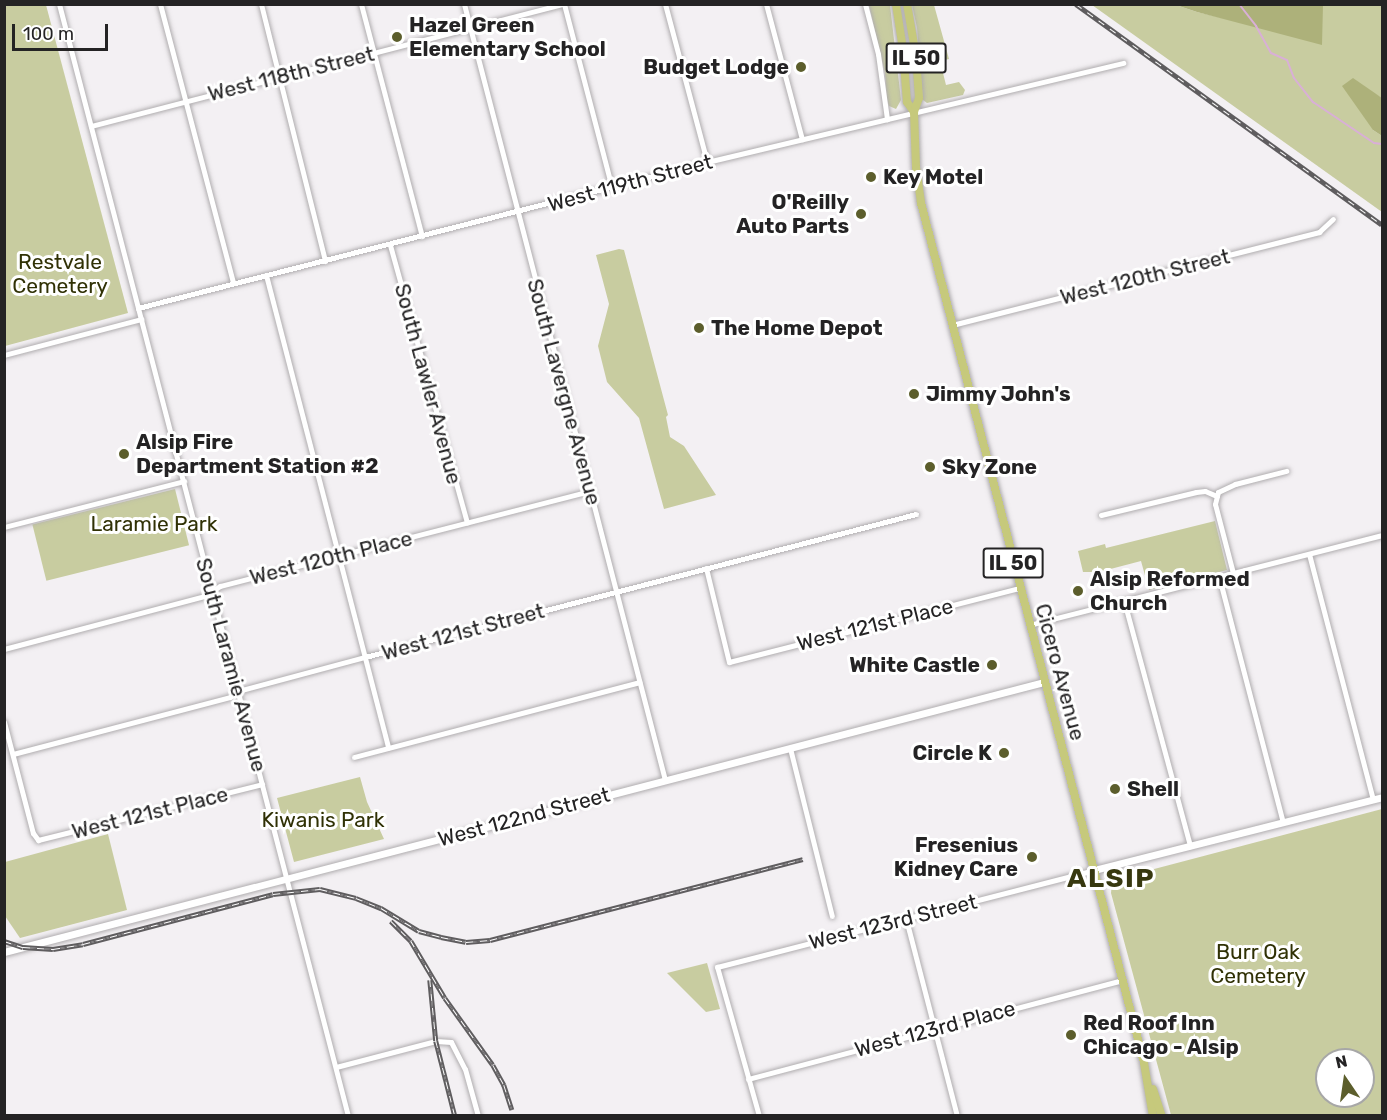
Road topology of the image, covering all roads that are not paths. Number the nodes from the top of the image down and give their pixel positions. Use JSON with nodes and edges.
{"nodes":[{"id":1,"x":59,"y":4,"type":"edge"},
{"id":2,"x":160,"y":4,"type":"edge"},
{"id":3,"x":261,"y":4,"type":"edge"},
{"id":4,"x":361,"y":4,"type":"edge"},
{"id":5,"x":464,"y":4,"type":"edge"},
{"id":6,"x":563,"y":4,"type":"edge"},
{"id":7,"x":665,"y":4,"type":"edge"},
{"id":8,"x":766,"y":4,"type":"edge"},
{"id":9,"x":865,"y":4,"type":"edge"},
{"id":10,"x":896,"y":4,"type":"edge"},
{"id":11,"x":907,"y":4,"type":"edge"},
{"id":12,"x":470,"y":28,"type":"junction"},
{"id":13,"x":373,"y":53,"type":"junction"},
{"id":14,"x":1123,"y":63,"type":"dead end"},
{"id":15,"x":280,"y":76,"type":"junction"},
{"id":16,"x":185,"y":102,"type":"junction"},
{"id":17,"x":914,"y":112,"type":"junction"},
{"id":18,"x":887,"y":119,"type":"junction"},
{"id":19,"x":91,"y":126,"type":"junction"},
{"id":20,"x":802,"y":139,"type":"junction"},
{"id":21,"x":707,"y":162,"type":"junction"},
{"id":22,"x":612,"y":188,"type":"junction"},
{"id":23,"x":516,"y":213,"type":"junction"},
{"id":24,"x":1333,"y":219,"type":"dead end"},
{"id":25,"x":422,"y":236,"type":"junction"},
{"id":26,"x":390,"y":245,"type":"junction"},
{"id":27,"x":325,"y":261,"type":"junction"},
{"id":28,"x":266,"y":275,"type":"junction"},
{"id":29,"x":233,"y":283,"type":"junction"},
{"id":30,"x":138,"y":308,"type":"junction"},
{"id":31,"x":141,"y":319,"type":"junction"},
{"id":32,"x":952,"y":326,"type":"junction"},
{"id":33,"x":4,"y":355,"type":"edge"},
{"id":34,"x":1286,"y":471,"type":"dead end"},
{"id":35,"x":184,"y":481,"type":"junction"},
{"id":36,"x":591,"y":491,"type":"junction"},
{"id":37,"x":1217,"y":496,"type":"junction"},
{"id":38,"x":916,"y":514,"type":"dead end"},
{"id":39,"x":1101,"y":515,"type":"dead end"},
{"id":40,"x":467,"y":523,"type":"junction"},
{"id":41,"x":4,"y":527,"type":"edge"},
{"id":42,"x":1383,"y":535,"type":"edge"},
{"id":43,"x":1309,"y":554,"type":"junction"},
{"id":44,"x":339,"y":556,"type":"junction"},
{"id":45,"x":705,"y":568,"type":"junction"},
{"id":46,"x":1233,"y":573,"type":"junction"},
{"id":47,"x":1219,"y":577,"type":"junction"},
{"id":48,"x":1020,"y":588,"type":"junction"},
{"id":49,"x":211,"y":591,"type":"junction"},
{"id":50,"x":616,"y":592,"type":"junction"},
{"id":51,"x":1124,"y":601,"type":"junction"},
{"id":52,"x":1029,"y":625,"type":"junction"},
{"id":53,"x":4,"y":649,"type":"edge"},
{"id":54,"x":365,"y":657,"type":"junction"},
{"id":55,"x":639,"y":682,"type":"junction"},
{"id":56,"x":1044,"y":682,"type":"junction"},
{"id":57,"x":238,"y":691,"type":"junction"},
{"id":58,"x":4,"y":722,"type":"edge"},
{"id":59,"x":790,"y":747,"type":"junction"},
{"id":60,"x":388,"y":748,"type":"junction"},
{"id":61,"x":13,"y":754,"type":"junction"},
{"id":62,"x":354,"y":757,"type":"dead end"},
{"id":63,"x":665,"y":780,"type":"junction"},
{"id":64,"x":262,"y":784,"type":"junction"},
{"id":65,"x":1383,"y":797,"type":"edge"},
{"id":66,"x":1373,"y":800,"type":"junction"},
{"id":67,"x":1283,"y":822,"type":"junction"},
{"id":68,"x":1190,"y":846,"type":"junction"},
{"id":69,"x":1094,"y":870,"type":"junction"},
{"id":70,"x":286,"y":879,"type":"junction"},
{"id":71,"x":832,"y":916,"type":"dead end"},
{"id":72,"x":906,"y":919,"type":"junction"},
{"id":73,"x":4,"y":952,"type":"edge"},
{"id":74,"x":1122,"y":980,"type":"junction"},
{"id":75,"x":934,"y":1029,"type":"junction"},
{"id":76,"x":1144,"y":1063,"type":"junction"},
{"id":77,"x":336,"y":1067,"type":"junction"},
{"id":78,"x":748,"y":1079,"type":"junction"},
{"id":79,"x":348,"y":1116,"type":"edge"},
{"id":80,"x":478,"y":1116,"type":"edge"},
{"id":81,"x":759,"y":1116,"type":"edge"},
{"id":82,"x":957,"y":1116,"type":"edge"},
{"id":83,"x":1153,"y":1116,"type":"edge"},
{"id":84,"x":1162,"y":1116,"type":"edge"}],
"edges":[{"from":1,"to":19,"type":"street","name":"South Laramie Avenue"},
{"from":2,"to":16,"type":"street"},
{"from":3,"to":15,"type":"street"},
{"from":4,"to":13,"type":"street"},
{"from":5,"to":12,"type":"street","name":"South Lavergne Avenue"},
{"from":6,"to":12,"type":"street","name":"West 118th Street"},
{"from":6,"to":22,"type":"street"},
{"from":7,"to":21,"type":"street"},
{"from":8,"to":20,"type":"street"},
{"from":9,"to":18,"type":"street"},
{"from":10,"to":17,"type":"main road","name":"Cicero Avenue","number":"IL 50"},
{"from":11,"to":17,"type":"main road","name":"Cicero Avenue","number":"IL 50"},
{"from":12,"to":13,"type":"street","name":"West 118th Street"},
{"from":12,"to":23,"type":"street","name":"South Lavergne Avenue"},
{"from":13,"to":15,"type":"street","name":"West 118th Street"},
{"from":13,"to":25,"type":"street"},
{"from":14,"to":17,"type":"street","name":"West 119th Street"},
{"from":15,"to":16,"type":"street","name":"West 118th Street"},
{"from":15,"to":27,"type":"street"},
{"from":16,"to":19,"type":"street","name":"West 118th Street"},
{"from":16,"to":29,"type":"street"},
{"from":17,"to":18,"type":"street","name":"West 119th Street"},
{"from":17,"to":32,"type":"main road","name":"Cicero Avenue","number":"IL 50"},
{"from":18,"to":20,"type":"street","name":"West 119th Street"},
{"from":19,"to":30,"type":"street","name":"South Laramie Avenue"},
{"from":20,"to":21,"type":"street","name":"West 119th Street"},
{"from":21,"to":22,"type":"street","name":"West 119th Street"},
{"from":22,"to":23,"type":"street","name":"West 119th Street"},
{"from":23,"to":25,"type":"street","name":"West 119th Street"},
{"from":23,"to":36,"type":"street","name":"South Lavergne Avenue"},
{"from":24,"to":32,"type":"street","name":"West 120th Street"},
{"from":25,"to":26,"type":"street","name":"West 119th Street"},
{"from":26,"to":27,"type":"street","name":"West 119th Street"},
{"from":26,"to":40,"type":"street","name":"South Lawler Avenue"},
{"from":27,"to":28,"type":"street","name":"West 119th Street"},
{"from":28,"to":29,"type":"street","name":"West 119th Street"},
{"from":28,"to":44,"type":"street"},
{"from":29,"to":30,"type":"street","name":"West 119th Street"},
{"from":30,"to":31,"type":"street","name":"South Laramie Avenue"},
{"from":31,"to":33,"type":"street"},
{"from":31,"to":35,"type":"street","name":"South Laramie Avenue"},
{"from":32,"to":48,"type":"main road","name":"Cicero Avenue","number":"IL 50"},
{"from":34,"to":37,"type":"street"},
{"from":35,"to":41,"type":"street"},
{"from":35,"to":49,"type":"street","name":"South Laramie Avenue"},
{"from":36,"to":40,"type":"street","name":"West 120th Place"},
{"from":36,"to":50,"type":"street","name":"South Lavergne Avenue"},
{"from":37,"to":39,"type":"street"},
{"from":37,"to":46,"type":"street"},
{"from":38,"to":45,"type":"street","name":"West 121st Street"},
{"from":40,"to":44,"type":"street","name":"West 120th Place"},
{"from":42,"to":43,"type":"street"},
{"from":43,"to":46,"type":"street"},
{"from":43,"to":66,"type":"street"},
{"from":44,"to":49,"type":"street","name":"West 120th Place"},
{"from":44,"to":54,"type":"street"},
{"from":45,"to":48,"type":"street","name":"West 121st Place"},
{"from":45,"to":50,"type":"street","name":"West 121st Street"},
{"from":46,"to":47,"type":"street"},
{"from":47,"to":51,"type":"street"},
{"from":47,"to":67,"type":"street"},
{"from":48,"to":52,"type":"main road","name":"Cicero Avenue","number":"IL 50"},
{"from":49,"to":53,"type":"street","name":"West 120th Place"},
{"from":49,"to":57,"type":"street","name":"South Laramie Avenue"},
{"from":50,"to":54,"type":"street","name":"West 121st Street"},
{"from":50,"to":55,"type":"street","name":"South Lavergne Avenue"},
{"from":51,"to":52,"type":"street"},
{"from":51,"to":68,"type":"street"},
{"from":52,"to":56,"type":"main road","name":"Cicero Avenue","number":"IL 50"},
{"from":54,"to":57,"type":"street","name":"West 121st Street"},
{"from":54,"to":60,"type":"street"},
{"from":55,"to":60,"type":"street"},
{"from":55,"to":63,"type":"street","name":"South Lavergne Avenue"},
{"from":56,"to":59,"type":"street","name":"West 122nd Street"},
{"from":56,"to":69,"type":"main road","name":"Cicero Avenue","number":"IL 50"},
{"from":57,"to":61,"type":"street","name":"West 121st Street"},
{"from":57,"to":64,"type":"street","name":"South Laramie Avenue"},
{"from":58,"to":61,"type":"street"},
{"from":59,"to":63,"type":"street","name":"West 122nd Street"},
{"from":59,"to":71,"type":"street"},
{"from":60,"to":62,"type":"street"},
{"from":61,"to":64,"type":"street","name":"West 121st Place"},
{"from":63,"to":70,"type":"street","name":"West 122nd Street"},
{"from":64,"to":70,"type":"street","name":"South Laramie Avenue"},
{"from":65,"to":66,"type":"street","name":"West 123rd Street"},
{"from":66,"to":67,"type":"street","name":"West 123rd Street"},
{"from":67,"to":68,"type":"street","name":"West 123rd Street"},
{"from":68,"to":69,"type":"street","name":"West 123rd Street"},
{"from":69,"to":72,"type":"street","name":"West 123rd Street"},
{"from":69,"to":74,"type":"main road","name":"Cicero Avenue","number":"IL 50"},
{"from":70,"to":73,"type":"street","name":"West 122nd Street"},
{"from":70,"to":77,"type":"street","name":"South Laramie Avenue"},
{"from":72,"to":75,"type":"street"},
{"from":72,"to":78,"type":"street","name":"West 123rd Street"},
{"from":74,"to":75,"type":"street","name":"West 123rd Place"},
{"from":74,"to":76,"type":"main road","name":"Cicero Avenue","number":"IL 50"},
{"from":75,"to":78,"type":"street","name":"West 123rd Place"},
{"from":75,"to":82,"type":"street"},
{"from":76,"to":83,"type":"main road","name":"Cicero Avenue","number":"IL 50"},
{"from":76,"to":84,"type":"main road","name":"Cicero Avenue","number":"IL 50"},
{"from":77,"to":79,"type":"street","name":"South Laramie Avenue"},
{"from":77,"to":80,"type":"street"},
{"from":78,"to":81,"type":"street"}]}
